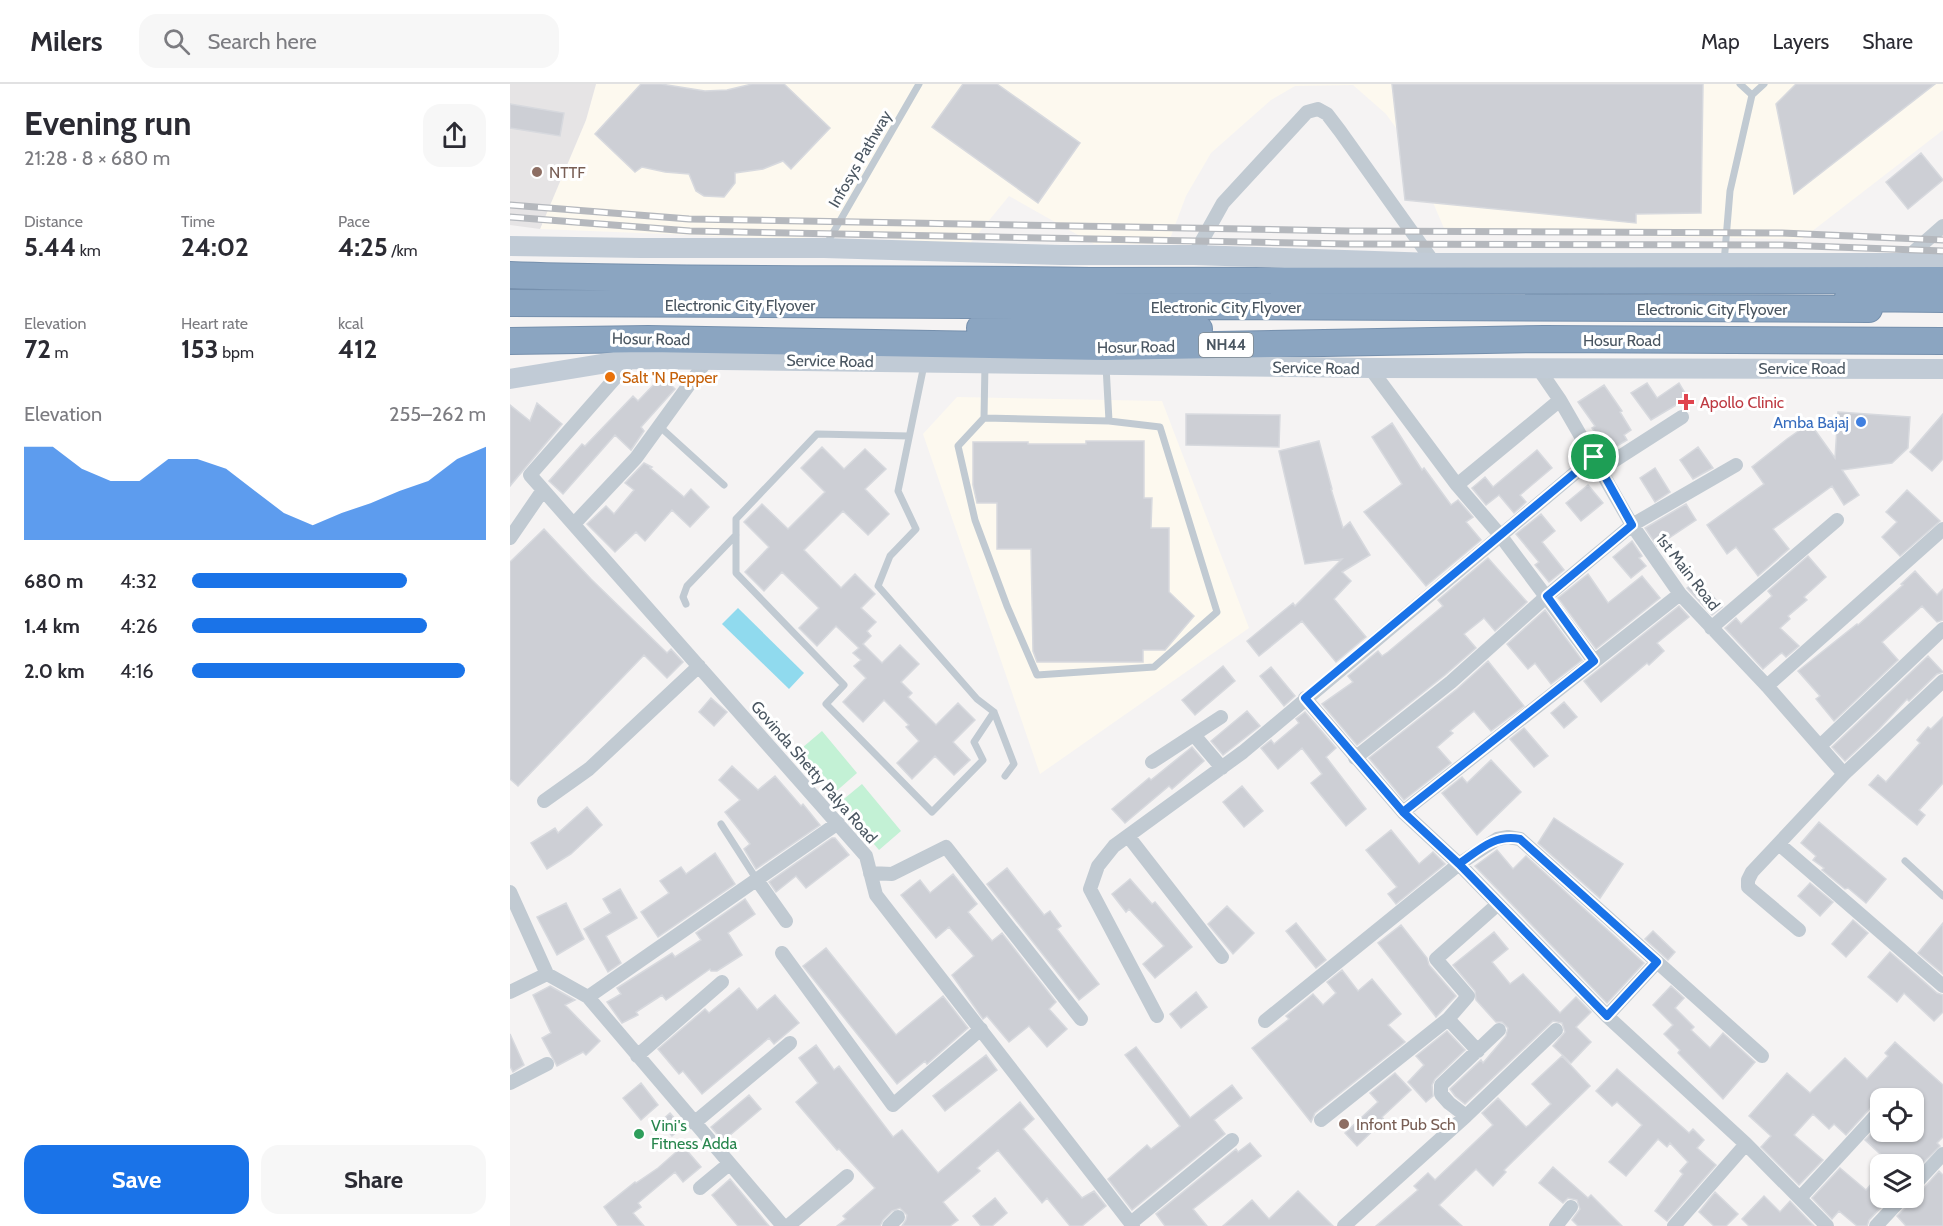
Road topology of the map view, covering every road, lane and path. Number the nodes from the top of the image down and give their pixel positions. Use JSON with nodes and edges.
{"nodes":[{"id":1,"x":919,"y":84,"type":"edge"},
{"id":2,"x":1740,"y":84,"type":"edge"},
{"id":3,"x":1764,"y":84,"type":"edge"},
{"id":4,"x":1752,"y":95,"type":"junction"},
{"id":5,"x":1943,"y":226,"type":"edge"},
{"id":6,"x":510,"y":246,"type":"edge"},
{"id":7,"x":824,"y":248,"type":"junction"},
{"id":8,"x":1194,"y":255,"type":"junction"},
{"id":9,"x":1943,"y":260,"type":"edge"},
{"id":10,"x":1434,"y":263,"type":"junction"},
{"id":11,"x":1725,"y":263,"type":"junction"},
{"id":12,"x":1901,"y":263,"type":"junction"},
{"id":13,"x":510,"y":275,"type":"edge"},
{"id":14,"x":1943,"y":280,"type":"edge"},
{"id":15,"x":510,"y":289,"type":"edge"},
{"id":16,"x":1943,"y":299,"type":"edge"},
{"id":17,"x":510,"y":303,"type":"edge"},
{"id":18,"x":1943,"y":310,"type":"edge"},
{"id":19,"x":510,"y":324,"type":"edge"},
{"id":20,"x":1943,"y":330,"type":"edge"},
{"id":21,"x":510,"y":341,"type":"edge"},
{"id":22,"x":1943,"y":341,"type":"edge"},
{"id":23,"x":632,"y":359,"type":"junction"},
{"id":24,"x":706,"y":360,"type":"junction"},
{"id":25,"x":925,"y":363,"type":"junction"},
{"id":26,"x":985,"y":363,"type":"junction"},
{"id":27,"x":1106,"y":365,"type":"junction"},
{"id":28,"x":1370,"y":368,"type":"junction"},
{"id":29,"x":1538,"y":368,"type":"junction"},
{"id":30,"x":1943,"y":369,"type":"edge"},
{"id":31,"x":510,"y":379,"type":"edge"},
{"id":32,"x":1560,"y":400,"type":"junction"},
{"id":33,"x":1682,"y":417,"type":"dead end"},
{"id":34,"x":984,"y":418,"type":"junction"},
{"id":35,"x":1108,"y":421,"type":"junction"},
{"id":36,"x":659,"y":426,"type":"junction"},
{"id":37,"x":909,"y":436,"type":"junction"},
{"id":38,"x":1597,"y":463,"type":"junction"},
{"id":39,"x":1736,"y":465,"type":"dead end"},
{"id":40,"x":724,"y":485,"type":"dead end"},
{"id":41,"x":1458,"y":485,"type":"junction"},
{"id":42,"x":543,"y":490,"type":"junction"},
{"id":43,"x":1837,"y":520,"type":"dead end"},
{"id":44,"x":574,"y":524,"type":"junction"},
{"id":45,"x":1632,"y":525,"type":"junction"},
{"id":46,"x":1943,"y":530,"type":"edge"},
{"id":47,"x":736,"y":534,"type":"junction"},
{"id":48,"x":1500,"y":535,"type":"junction"},
{"id":49,"x":510,"y":538,"type":"edge"},
{"id":50,"x":1680,"y":594,"type":"junction"},
{"id":51,"x":1547,"y":596,"type":"junction"},
{"id":52,"x":686,"y":604,"type":"dead end"},
{"id":53,"x":1711,"y":628,"type":"junction"},
{"id":54,"x":1943,"y":629,"type":"edge"},
{"id":55,"x":1594,"y":661,"type":"junction"},
{"id":56,"x":699,"y":666,"type":"junction"},
{"id":57,"x":1943,"y":681,"type":"edge"},
{"id":58,"x":1767,"y":686,"type":"junction"},
{"id":59,"x":1305,"y":698,"type":"junction"},
{"id":60,"x":994,"y":712,"type":"junction"},
{"id":61,"x":1221,"y":717,"type":"dead end"},
{"id":62,"x":1194,"y":735,"type":"junction"},
{"id":63,"x":1820,"y":746,"type":"junction"},
{"id":64,"x":1355,"y":758,"type":"junction"},
{"id":65,"x":1152,"y":762,"type":"dead end"},
{"id":66,"x":1222,"y":768,"type":"junction"},
{"id":67,"x":1844,"y":774,"type":"junction"},
{"id":68,"x":1005,"y":776,"type":"dead end"},
{"id":69,"x":544,"y":801,"type":"dead end"},
{"id":70,"x":1403,"y":812,"type":"junction"},
{"id":71,"x":838,"y":823,"type":"junction"},
{"id":72,"x":721,"y":824,"type":"dead end"},
{"id":73,"x":1128,"y":836,"type":"junction"},
{"id":74,"x":1779,"y":844,"type":"junction"},
{"id":75,"x":1905,"y":861,"type":"dead end"},
{"id":76,"x":1459,"y":864,"type":"junction"},
{"id":77,"x":870,"y":873,"type":"junction"},
{"id":78,"x":757,"y":880,"type":"junction"},
{"id":79,"x":1943,"y":896,"type":"edge"},
{"id":80,"x":512,"y":900,"type":"edge"},
{"id":81,"x":1498,"y":904,"type":"junction"},
{"id":82,"x":786,"y":921,"type":"dead end"},
{"id":83,"x":1799,"y":930,"type":"dead end"},
{"id":84,"x":782,"y":953,"type":"dead end"},
{"id":85,"x":1222,"y":957,"type":"dead end"},
{"id":86,"x":1657,"y":962,"type":"junction"},
{"id":87,"x":547,"y":974,"type":"junction"},
{"id":88,"x":722,"y":982,"type":"dead end"},
{"id":89,"x":1943,"y":986,"type":"edge"},
{"id":90,"x":510,"y":992,"type":"edge"},
{"id":91,"x":588,"y":997,"type":"junction"},
{"id":92,"x":1157,"y":1016,"type":"dead end"},
{"id":93,"x":1607,"y":1016,"type":"junction"},
{"id":94,"x":1081,"y":1019,"type":"dead end"},
{"id":95,"x":1448,"y":1019,"type":"junction"},
{"id":96,"x":1265,"y":1021,"type":"dead end"},
{"id":97,"x":981,"y":1029,"type":"junction"},
{"id":98,"x":1499,"y":1030,"type":"dead end"},
{"id":99,"x":1556,"y":1030,"type":"dead end"},
{"id":100,"x":790,"y":1043,"type":"dead end"},
{"id":101,"x":1478,"y":1051,"type":"junction"},
{"id":102,"x":637,"y":1056,"type":"junction"},
{"id":103,"x":1762,"y":1056,"type":"dead end"},
{"id":104,"x":547,"y":1064,"type":"dead end"},
{"id":105,"x":510,"y":1083,"type":"edge"},
{"id":106,"x":1466,"y":1116,"type":"junction"},
{"id":107,"x":1321,"y":1120,"type":"dead end"},
{"id":108,"x":1870,"y":1122,"type":"edge"},
{"id":109,"x":694,"y":1123,"type":"junction"},
{"id":110,"x":1232,"y":1140,"type":"dead end"},
{"id":111,"x":1746,"y":1144,"type":"junction"},
{"id":112,"x":1943,"y":1154,"type":"edge"},
{"id":113,"x":729,"y":1164,"type":"junction"},
{"id":114,"x":1924,"y":1174,"type":"edge"},
{"id":115,"x":847,"y":1176,"type":"dead end"},
{"id":116,"x":700,"y":1188,"type":"dead end"},
{"id":117,"x":1800,"y":1198,"type":"junction"},
{"id":118,"x":1571,"y":1207,"type":"dead end"},
{"id":119,"x":1893,"y":1208,"type":"edge"},
{"id":120,"x":1132,"y":1225,"type":"edge"},
{"id":121,"x":783,"y":1226,"type":"edge"},
{"id":122,"x":788,"y":1226,"type":"edge"},
{"id":123,"x":1344,"y":1226,"type":"edge"},
{"id":124,"x":1556,"y":1226,"type":"edge"},
{"id":125,"x":1674,"y":1226,"type":"edge"},
{"id":126,"x":1827,"y":1226,"type":"edge"},
{"id":127,"x":1876,"y":1226,"type":"edge"}],
"edges":[{"from":1,"to":7,"type":"lane","name":"Infosys Pathway"},
{"from":2,"to":4,"type":"lane"},
{"from":3,"to":4,"type":"lane"},
{"from":4,"to":11,"type":"lane"},
{"from":5,"to":12,"type":"street"},
{"from":6,"to":7,"type":"street"},
{"from":7,"to":8,"type":"street"},
{"from":8,"to":10,"type":"street"},
{"from":8,"to":10,"type":"street"},
{"from":9,"to":12,"type":"street"},
{"from":10,"to":11,"type":"street"},
{"from":11,"to":12,"type":"street"},
{"from":13,"to":14,"type":"highway"},
{"from":15,"to":16,"type":"highway"},
{"from":17,"to":18,"type":"highway","name":"Electronic City Flyover"},
{"from":19,"to":20,"type":"highway","name":"Electronic City Flyover"},
{"from":21,"to":22,"type":"highway","name":"Hosur Road","number":"NH44"},
{"from":23,"to":24,"type":"street","name":"Service Road"},
{"from":23,"to":31,"type":"street","name":"Service Road"},
{"from":23,"to":42,"type":"street"},
{"from":24,"to":25,"type":"street","name":"Service Road"},
{"from":24,"to":36,"type":"street"},
{"from":25,"to":26,"type":"street","name":"Service Road"},
{"from":25,"to":37,"type":"lane"},
{"from":26,"to":27,"type":"street","name":"Service Road"},
{"from":26,"to":34,"type":"lane"},
{"from":27,"to":28,"type":"street","name":"Service Road"},
{"from":27,"to":35,"type":"lane"},
{"from":28,"to":29,"type":"street","name":"Service Road"},
{"from":28,"to":41,"type":"street"},
{"from":29,"to":30,"type":"street","name":"Service Road"},
{"from":29,"to":32,"type":"street","name":"1st Main Road"},
{"from":32,"to":38,"type":"street","name":"1st Main Road"},
{"from":32,"to":41,"type":"street"},
{"from":33,"to":38,"type":"street"},
{"from":34,"to":35,"type":"lane"},
{"from":34,"to":35,"type":"lane"},
{"from":36,"to":40,"type":"lane"},
{"from":36,"to":44,"type":"street"},
{"from":37,"to":47,"type":"lane"},
{"from":37,"to":60,"type":"lane"},
{"from":38,"to":45,"type":"street","name":"1st Main Road"},
{"from":38,"to":48,"type":"street"},
{"from":39,"to":45,"type":"street"},
{"from":41,"to":48,"type":"street"},
{"from":42,"to":44,"type":"street","name":"Govinda Shetty Palya Road"},
{"from":42,"to":49,"type":"street"},
{"from":43,"to":53,"type":"street"},
{"from":44,"to":56,"type":"street","name":"Govinda Shetty Palya Road"},
{"from":45,"to":50,"type":"street","name":"1st Main Road"},
{"from":45,"to":51,"type":"street"},
{"from":46,"to":58,"type":"street"},
{"from":47,"to":52,"type":"lane"},
{"from":47,"to":60,"type":"lane"},
{"from":48,"to":51,"type":"street"},
{"from":48,"to":59,"type":"street"},
{"from":50,"to":53,"type":"street","name":"1st Main Road"},
{"from":50,"to":55,"type":"street"},
{"from":51,"to":55,"type":"street"},
{"from":51,"to":64,"type":"street"},
{"from":53,"to":58,"type":"street","name":"1st Main Road"},
{"from":54,"to":63,"type":"street"},
{"from":55,"to":70,"type":"street"},
{"from":56,"to":69,"type":"street"},
{"from":56,"to":71,"type":"street","name":"Govinda Shetty Palya Road"},
{"from":57,"to":67,"type":"street"},
{"from":58,"to":63,"type":"street","name":"1st Main Road"},
{"from":59,"to":64,"type":"street"},
{"from":59,"to":66,"type":"street"},
{"from":60,"to":68,"type":"lane"},
{"from":61,"to":62,"type":"street"},
{"from":62,"to":65,"type":"street"},
{"from":62,"to":66,"type":"street"},
{"from":63,"to":67,"type":"street","name":"1st Main Road"},
{"from":64,"to":70,"type":"street"},
{"from":66,"to":73,"type":"street"},
{"from":67,"to":74,"type":"street"},
{"from":70,"to":76,"type":"street"},
{"from":71,"to":77,"type":"street","name":"Govinda Shetty Palya Road"},
{"from":71,"to":78,"type":"street"},
{"from":72,"to":78,"type":"lane"},
{"from":73,"to":85,"type":"street"},
{"from":73,"to":92,"type":"street"},
{"from":74,"to":83,"type":"street"},
{"from":74,"to":89,"type":"street"},
{"from":75,"to":79,"type":"lane"},
{"from":76,"to":81,"type":"street"},
{"from":76,"to":86,"type":"street"},
{"from":76,"to":96,"type":"street"},
{"from":77,"to":94,"type":"street"},
{"from":77,"to":97,"type":"street","name":"Govinda Shetty Palya Road"},
{"from":78,"to":82,"type":"street"},
{"from":78,"to":91,"type":"street"},
{"from":80,"to":87,"type":"street"},
{"from":81,"to":93,"type":"street"},
{"from":81,"to":95,"type":"street"},
{"from":84,"to":97,"type":"street"},
{"from":86,"to":93,"type":"street"},
{"from":86,"to":103,"type":"street"},
{"from":87,"to":90,"type":"street"},
{"from":87,"to":91,"type":"street"},
{"from":88,"to":102,"type":"street"},
{"from":91,"to":102,"type":"street"},
{"from":93,"to":111,"type":"street"},
{"from":95,"to":101,"type":"street"},
{"from":95,"to":107,"type":"street"},
{"from":97,"to":120,"type":"street","name":"Govinda Shetty Palya Road"},
{"from":98,"to":101,"type":"street"},
{"from":99,"to":106,"type":"street"},
{"from":100,"to":109,"type":"street"},
{"from":101,"to":106,"type":"street"},
{"from":102,"to":109,"type":"street"},
{"from":104,"to":105,"type":"street"},
{"from":106,"to":123,"type":"street"},
{"from":108,"to":117,"type":"street"},
{"from":109,"to":113,"type":"street"},
{"from":110,"to":120,"type":"street"},
{"from":111,"to":117,"type":"street"},
{"from":111,"to":125,"type":"street"},
{"from":112,"to":114,"type":"street"},
{"from":113,"to":116,"type":"street"},
{"from":113,"to":121,"type":"street"},
{"from":115,"to":122,"type":"street"},
{"from":117,"to":126,"type":"street"},
{"from":118,"to":124,"type":"street"},
{"from":119,"to":127,"type":"street"}]}
